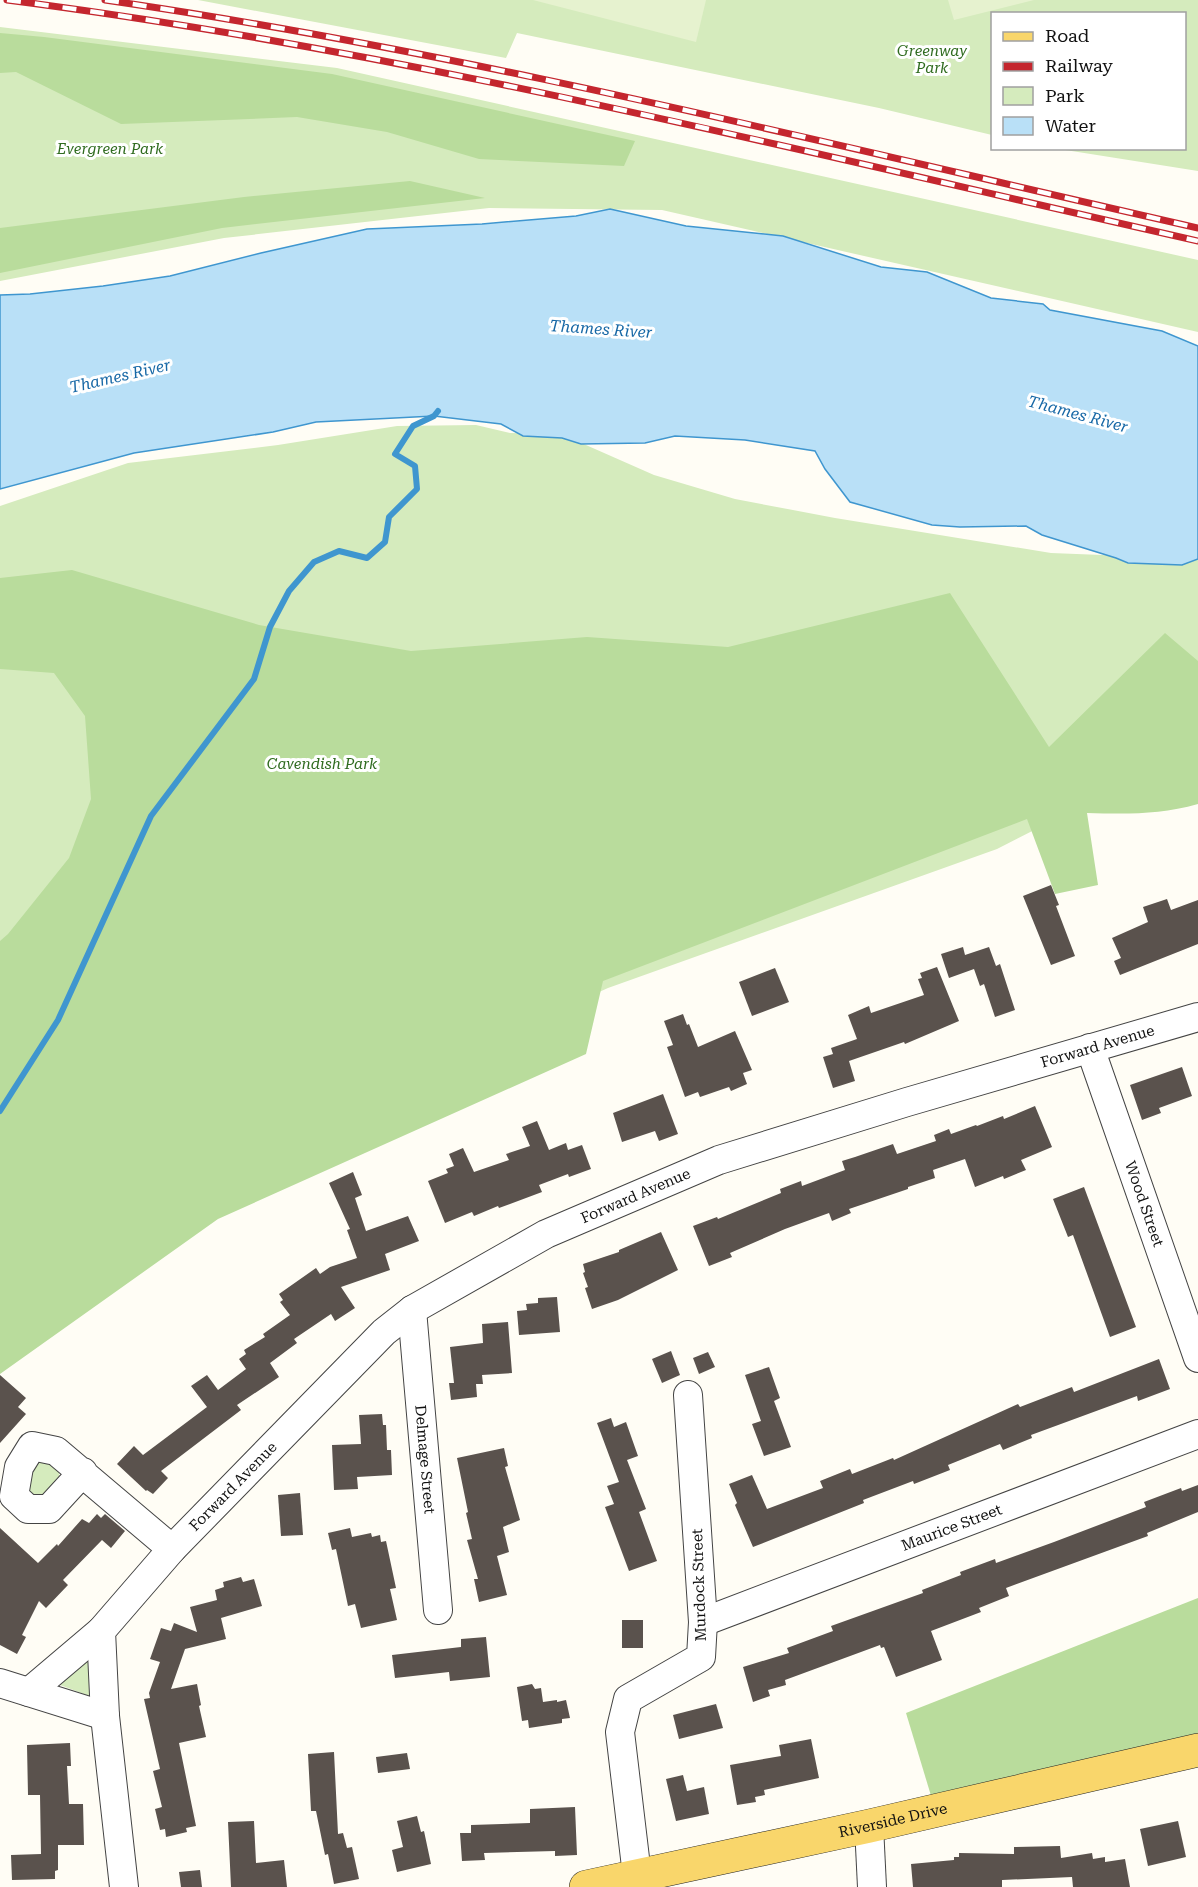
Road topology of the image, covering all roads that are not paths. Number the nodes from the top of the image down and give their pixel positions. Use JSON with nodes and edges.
{"nodes":[{"id":1,"x":1198,"y":1017,"type":"edge"},
{"id":2,"x":1090,"y":1048,"type":"junction"},
{"id":3,"x":412,"y":1310,"type":"junction"},
{"id":4,"x":1198,"y":1358,"type":"edge"},
{"id":5,"x":688,"y":1395,"type":"dead end"},
{"id":6,"x":1198,"y":1434,"type":"edge"},
{"id":7,"x":83,"y":1472,"type":"dead end"},
{"id":8,"x":172,"y":1549,"type":"junction"},
{"id":9,"x":438,"y":1610,"type":"dead end"},
{"id":10,"x":703,"y":1622,"type":"junction"},
{"id":11,"x":101,"y":1632,"type":"junction"},
{"id":12,"x":0,"y":1683,"type":"edge"},
{"id":13,"x":29,"y":1692,"type":"junction"},
{"id":14,"x":105,"y":1716,"type":"junction"},
{"id":15,"x":1198,"y":1750,"type":"edge"},
{"id":16,"x":869,"y":1826,"type":"junction"},
{"id":17,"x":637,"y":1875,"type":"junction"},
{"id":18,"x":124,"y":1887,"type":"edge"},
{"id":19,"x":586,"y":1887,"type":"edge"},
{"id":20,"x":872,"y":1887,"type":"edge"}],
"edges":[{"from":1,"to":2,"type":"street","name":"Forward Avenue"},
{"from":2,"to":3,"type":"street","name":"Forward Avenue"},
{"from":2,"to":4,"type":"street","name":"Wood Street"},
{"from":3,"to":8,"type":"street","name":"Forward Avenue"},
{"from":3,"to":9,"type":"street","name":"Delmage Street"},
{"from":5,"to":10,"type":"street","name":"Murdock Street"},
{"from":6,"to":10,"type":"street","name":"Maurice Street"},
{"from":7,"to":8,"type":"street"},
{"from":8,"to":11,"type":"street","name":"Forward Avenue"},
{"from":10,"to":17,"type":"street","name":"Murdock Street"},
{"from":11,"to":13,"type":"street","name":"Forward Avenue"},
{"from":11,"to":14,"type":"street"},
{"from":12,"to":13,"type":"street"},
{"from":13,"to":14,"type":"street"},
{"from":14,"to":18,"type":"street"},
{"from":15,"to":16,"type":"main road","name":"Riverside Drive"},
{"from":16,"to":17,"type":"main road","name":"Riverside Drive"},
{"from":16,"to":20,"type":"street"},
{"from":17,"to":19,"type":"main road","name":"Riverside Drive"}]}
